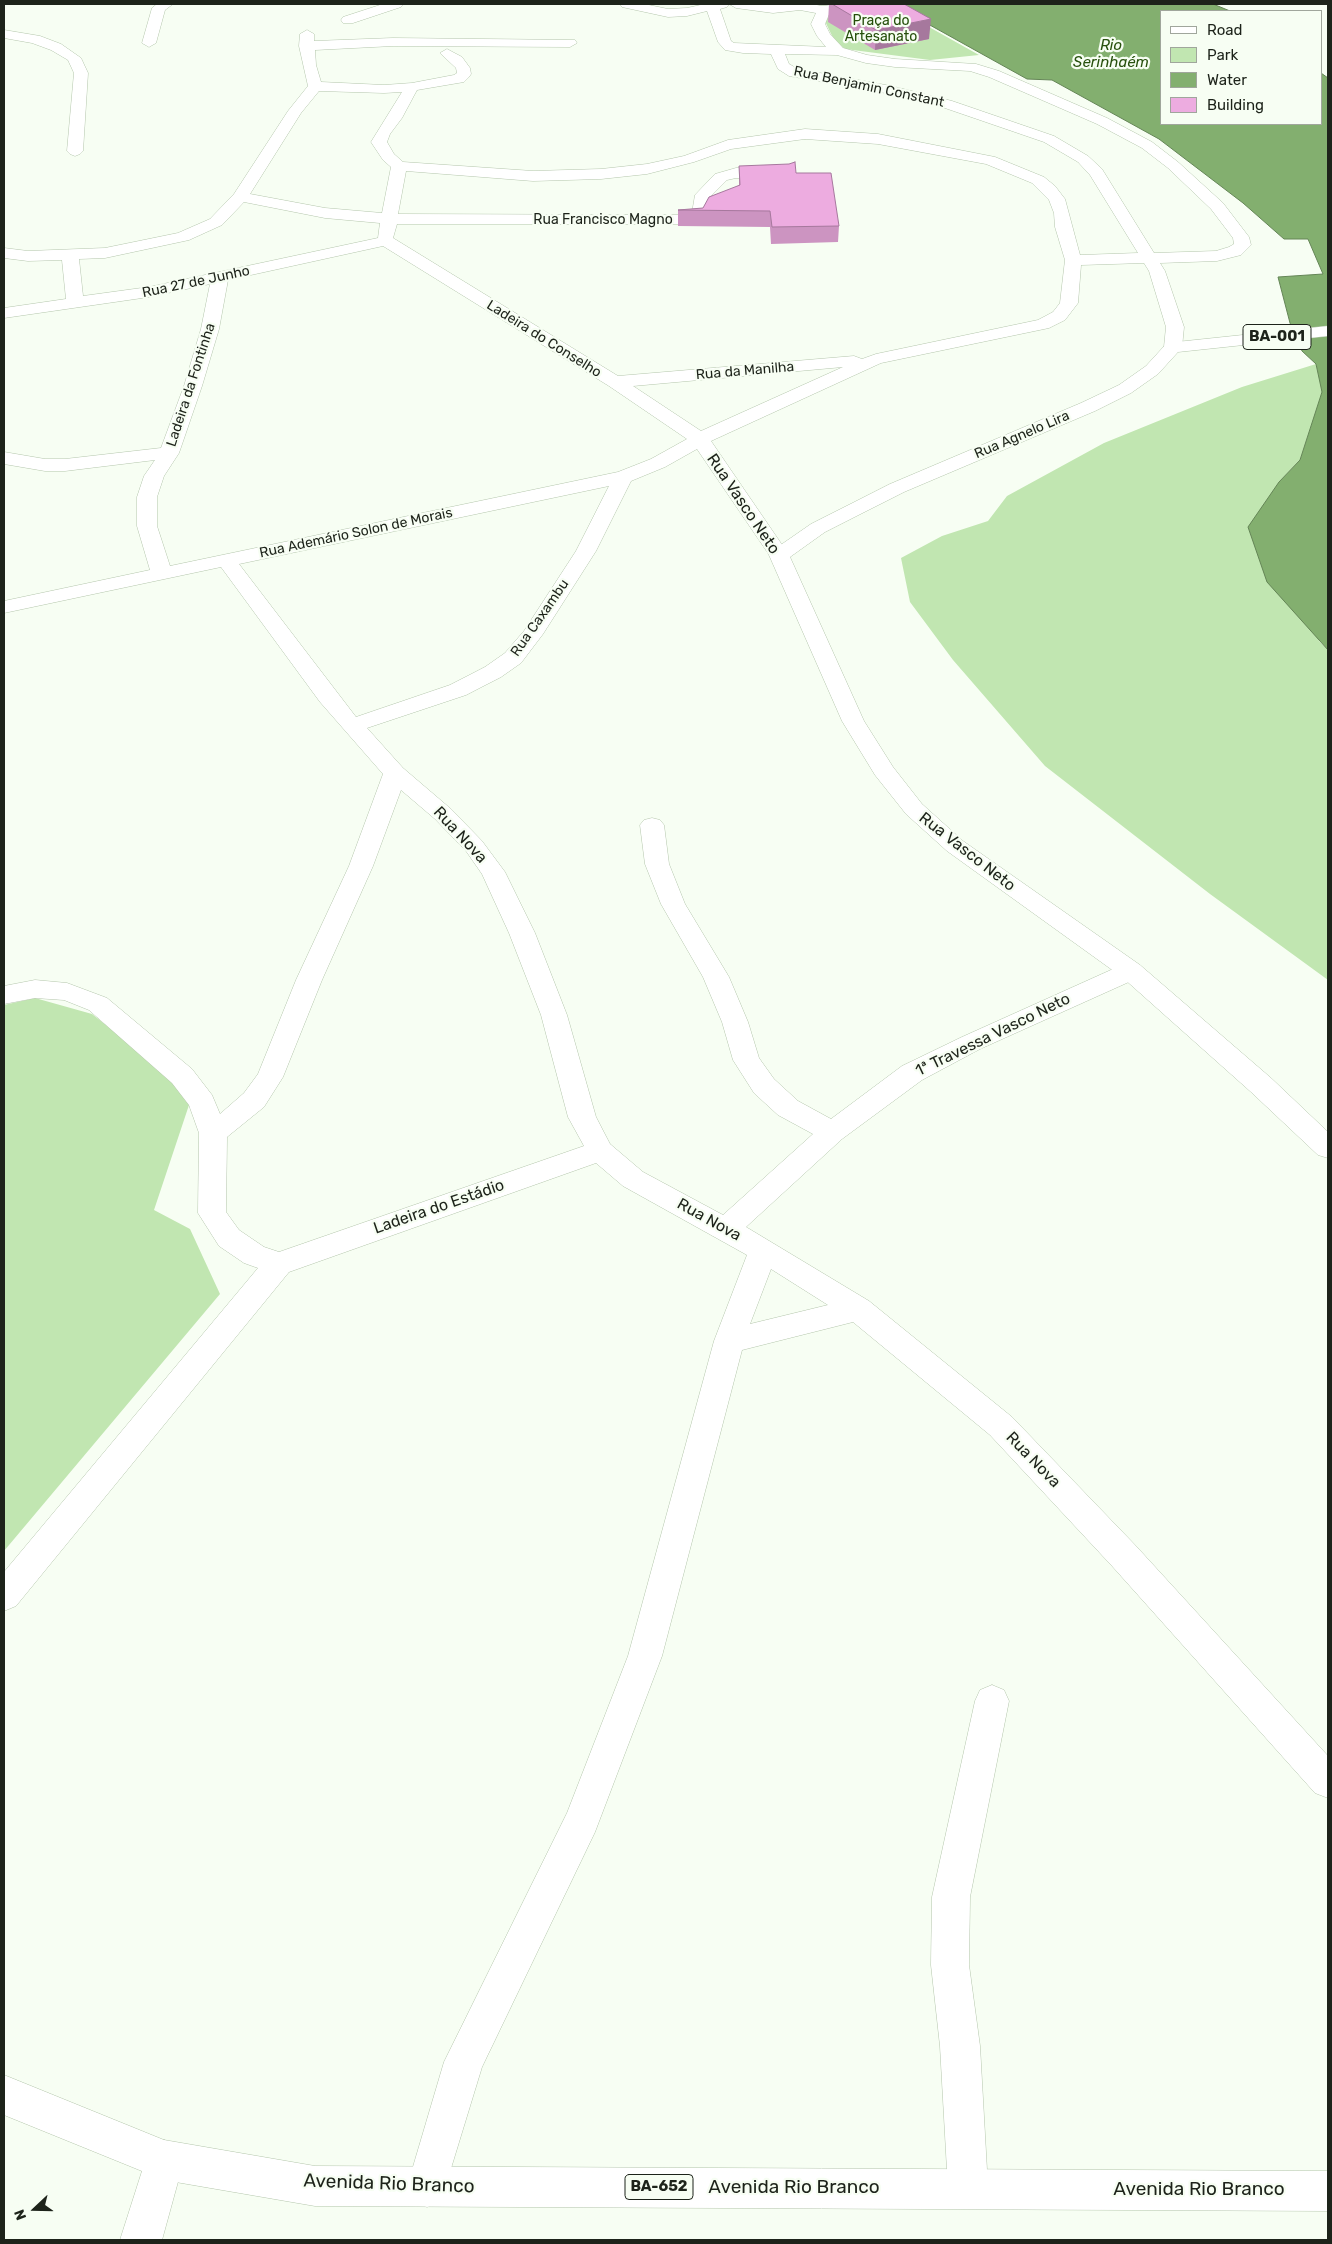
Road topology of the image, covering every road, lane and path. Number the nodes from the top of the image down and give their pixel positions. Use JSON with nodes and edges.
{"nodes":[{"id":1,"x":166,"y":4,"type":"edge"},
{"id":2,"x":396,"y":4,"type":"edge"},
{"id":3,"x":627,"y":4,"type":"edge"},
{"id":4,"x":714,"y":4,"type":"edge"},
{"id":5,"x":736,"y":4,"type":"edge"},
{"id":6,"x":829,"y":7,"type":"edge"},
{"id":7,"x":348,"y":20,"type":"dead end"},
{"id":8,"x":4,"y":34,"type":"edge"},
{"id":9,"x":570,"y":42,"type":"dead end"},
{"id":10,"x":148,"y":43,"type":"dead end"},
{"id":11,"x":488,"y":44,"type":"junction"},
{"id":12,"x":776,"y":50,"type":"junction"},
{"id":13,"x":838,"y":51,"type":"junction"},
{"id":14,"x":447,"y":53,"type":"junction"},
{"id":15,"x":414,"y":56,"type":"dead end"},
{"id":16,"x":328,"y":63,"type":"dead end"},
{"id":17,"x":309,"y":65,"type":"junction"},
{"id":18,"x":315,"y":86,"type":"junction"},
{"id":19,"x":412,"y":88,"type":"junction"},
{"id":20,"x":75,"y":151,"type":"dead end"},
{"id":21,"x":399,"y":166,"type":"junction"},
{"id":22,"x":788,"y":173,"type":"edge"},
{"id":23,"x":240,"y":196,"type":"junction"},
{"id":24,"x":391,"y":219,"type":"junction"},
{"id":25,"x":386,"y":241,"type":"junction"},
{"id":26,"x":4,"y":253,"type":"edge"},
{"id":27,"x":70,"y":256,"type":"junction"},
{"id":28,"x":1148,"y":258,"type":"junction"},
{"id":29,"x":1073,"y":260,"type":"junction"},
{"id":30,"x":220,"y":278,"type":"junction"},
{"id":31,"x":75,"y":304,"type":"junction"},
{"id":32,"x":4,"y":313,"type":"edge"},
{"id":33,"x":1328,"y":331,"type":"edge"},
{"id":34,"x":1173,"y":347,"type":"junction"},
{"id":35,"x":876,"y":359,"type":"junction"},
{"id":36,"x":615,"y":382,"type":"junction"},
{"id":37,"x":700,"y":440,"type":"junction"},
{"id":38,"x":169,"y":453,"type":"junction"},
{"id":39,"x":4,"y":458,"type":"edge"},
{"id":40,"x":28,"y":462,"type":"junction"},
{"id":41,"x":623,"y":476,"type":"junction"},
{"id":42,"x":4,"y":479,"type":"edge"},
{"id":43,"x":778,"y":555,"type":"junction"},
{"id":44,"x":227,"y":561,"type":"junction"},
{"id":45,"x":162,"y":574,"type":"junction"},
{"id":46,"x":4,"y":607,"type":"edge"},
{"id":47,"x":352,"y":726,"type":"junction"},
{"id":48,"x":395,"y":773,"type":"junction"},
{"id":49,"x":652,"y":825,"type":"dead end"},
{"id":50,"x":1131,"y":971,"type":"junction"},
{"id":51,"x":4,"y":995,"type":"edge"},
{"id":52,"x":832,"y":1132,"type":"junction"},
{"id":53,"x":213,"y":1133,"type":"junction"},
{"id":54,"x":1328,"y":1148,"type":"edge"},
{"id":55,"x":600,"y":1151,"type":"junction"},
{"id":56,"x":726,"y":1229,"type":"junction"},
{"id":57,"x":763,"y":1250,"type":"junction"},
{"id":58,"x":279,"y":1264,"type":"junction"},
{"id":59,"x":858,"y":1309,"type":"junction"},
{"id":60,"x":729,"y":1341,"type":"junction"},
{"id":61,"x":4,"y":1596,"type":"edge"},
{"id":62,"x":992,"y":1701,"type":"dead end"},
{"id":63,"x":1328,"y":1781,"type":"edge"},
{"id":64,"x":4,"y":2095,"type":"edge"},
{"id":65,"x":164,"y":2160,"type":"junction"},
{"id":66,"x":427,"y":2187,"type":"junction"},
{"id":67,"x":968,"y":2188,"type":"junction"},
{"id":68,"x":1328,"y":2190,"type":"edge"},
{"id":69,"x":141,"y":2240,"type":"edge"}],
"edges":[{"from":1,"to":10,"type":"street"},
{"from":2,"to":7,"type":"street"},
{"from":3,"to":4,"type":"street"},
{"from":4,"to":12,"type":"street"},
{"from":5,"to":6,"type":"street"},
{"from":6,"to":13,"type":"street"},
{"from":8,"to":20,"type":"street"},
{"from":9,"to":11,"type":"street"},
{"from":11,"to":14,"type":"street"},
{"from":11,"to":17,"type":"street"},
{"from":12,"to":13,"type":"street"},
{"from":12,"to":28,"type":"street","name":"Rua Benjamin Constant"},
{"from":13,"to":28,"type":"street"},
{"from":14,"to":15,"type":"street"},
{"from":14,"to":19,"type":"street"},
{"from":16,"to":17,"type":"street"},
{"from":17,"to":18,"type":"street"},
{"from":18,"to":19,"type":"street"},
{"from":18,"to":23,"type":"street"},
{"from":19,"to":21,"type":"street"},
{"from":21,"to":24,"type":"street"},
{"from":21,"to":29,"type":"street"},
{"from":22,"to":24,"type":"street","name":"Rua Francisco Magno"},
{"from":23,"to":24,"type":"street"},
{"from":23,"to":27,"type":"street"},
{"from":24,"to":25,"type":"street"},
{"from":25,"to":30,"type":"street","name":"Rua 27 de Junho"},
{"from":25,"to":36,"type":"street","name":"Ladeira do Conselho"},
{"from":26,"to":27,"type":"street"},
{"from":27,"to":31,"type":"street"},
{"from":28,"to":29,"type":"street"},
{"from":28,"to":34,"type":"street"},
{"from":29,"to":35,"type":"street","name":"Rua da Manilha"},
{"from":30,"to":31,"type":"street","name":"Rua 27 de Junho"},
{"from":30,"to":38,"type":"street","name":"Ladeira da Fontinha"},
{"from":31,"to":32,"type":"street","name":"Rua 27 de Junho"},
{"from":33,"to":34,"type":"street","number":"BA-001"},
{"from":34,"to":43,"type":"street","name":"Rua Agnelo Lira"},
{"from":35,"to":36,"type":"street","name":"Rua da Manilha"},
{"from":35,"to":37,"type":"street","name":"Rua da Manilha"},
{"from":36,"to":37,"type":"street","name":"Ladeira do Conselho"},
{"from":37,"to":41,"type":"street","name":"Rua Ademário Solon de Morais"},
{"from":37,"to":43,"type":"street","name":"Rua Vasco Neto"},
{"from":38,"to":40,"type":"street"},
{"from":38,"to":45,"type":"street","name":"Ladeira da Fontinha"},
{"from":39,"to":40,"type":"street"},
{"from":40,"to":42,"type":"street"},
{"from":41,"to":44,"type":"street","name":"Rua Ademário Solon de Morais"},
{"from":41,"to":47,"type":"street","name":"Rua Caxambu"},
{"from":43,"to":50,"type":"street","name":"Rua Vasco Neto"},
{"from":44,"to":45,"type":"street","name":"Rua Ademário Solon de Morais"},
{"from":44,"to":47,"type":"street","name":"Rua Nova"},
{"from":45,"to":46,"type":"street","name":"Rua Ademário Solon de Morais"},
{"from":47,"to":48,"type":"street","name":"Rua Nova"},
{"from":48,"to":53,"type":"street"},
{"from":48,"to":55,"type":"street","name":"Rua Nova"},
{"from":49,"to":52,"type":"street"},
{"from":50,"to":52,"type":"street","name":"1ª Travessa Vasco Neto"},
{"from":50,"to":54,"type":"street","name":"Rua Vasco Neto"},
{"from":51,"to":53,"type":"street"},
{"from":52,"to":56,"type":"street","name":"1ª Travessa Vasco Neto"},
{"from":53,"to":58,"type":"street"},
{"from":55,"to":56,"type":"street","name":"Rua Nova"},
{"from":55,"to":58,"type":"street","name":"Ladeira do Estádio"},
{"from":56,"to":57,"type":"street","name":"Rua Nova"},
{"from":57,"to":59,"type":"street","name":"Rua Nova"},
{"from":57,"to":60,"type":"street"},
{"from":58,"to":61,"type":"street"},
{"from":59,"to":60,"type":"street"},
{"from":59,"to":63,"type":"street","name":"Rua Nova"},
{"from":60,"to":66,"type":"street"},
{"from":62,"to":67,"type":"street"},
{"from":64,"to":65,"type":"street","name":"Avenida Rio Branco","number":"BA-652"},
{"from":65,"to":66,"type":"street","name":"Avenida Rio Branco","number":"BA-652"},
{"from":65,"to":69,"type":"street"},
{"from":66,"to":67,"type":"street","name":"Avenida Rio Branco","number":"BA-652"},
{"from":67,"to":68,"type":"street","name":"Avenida Rio Branco","number":"BA-652"}]}
